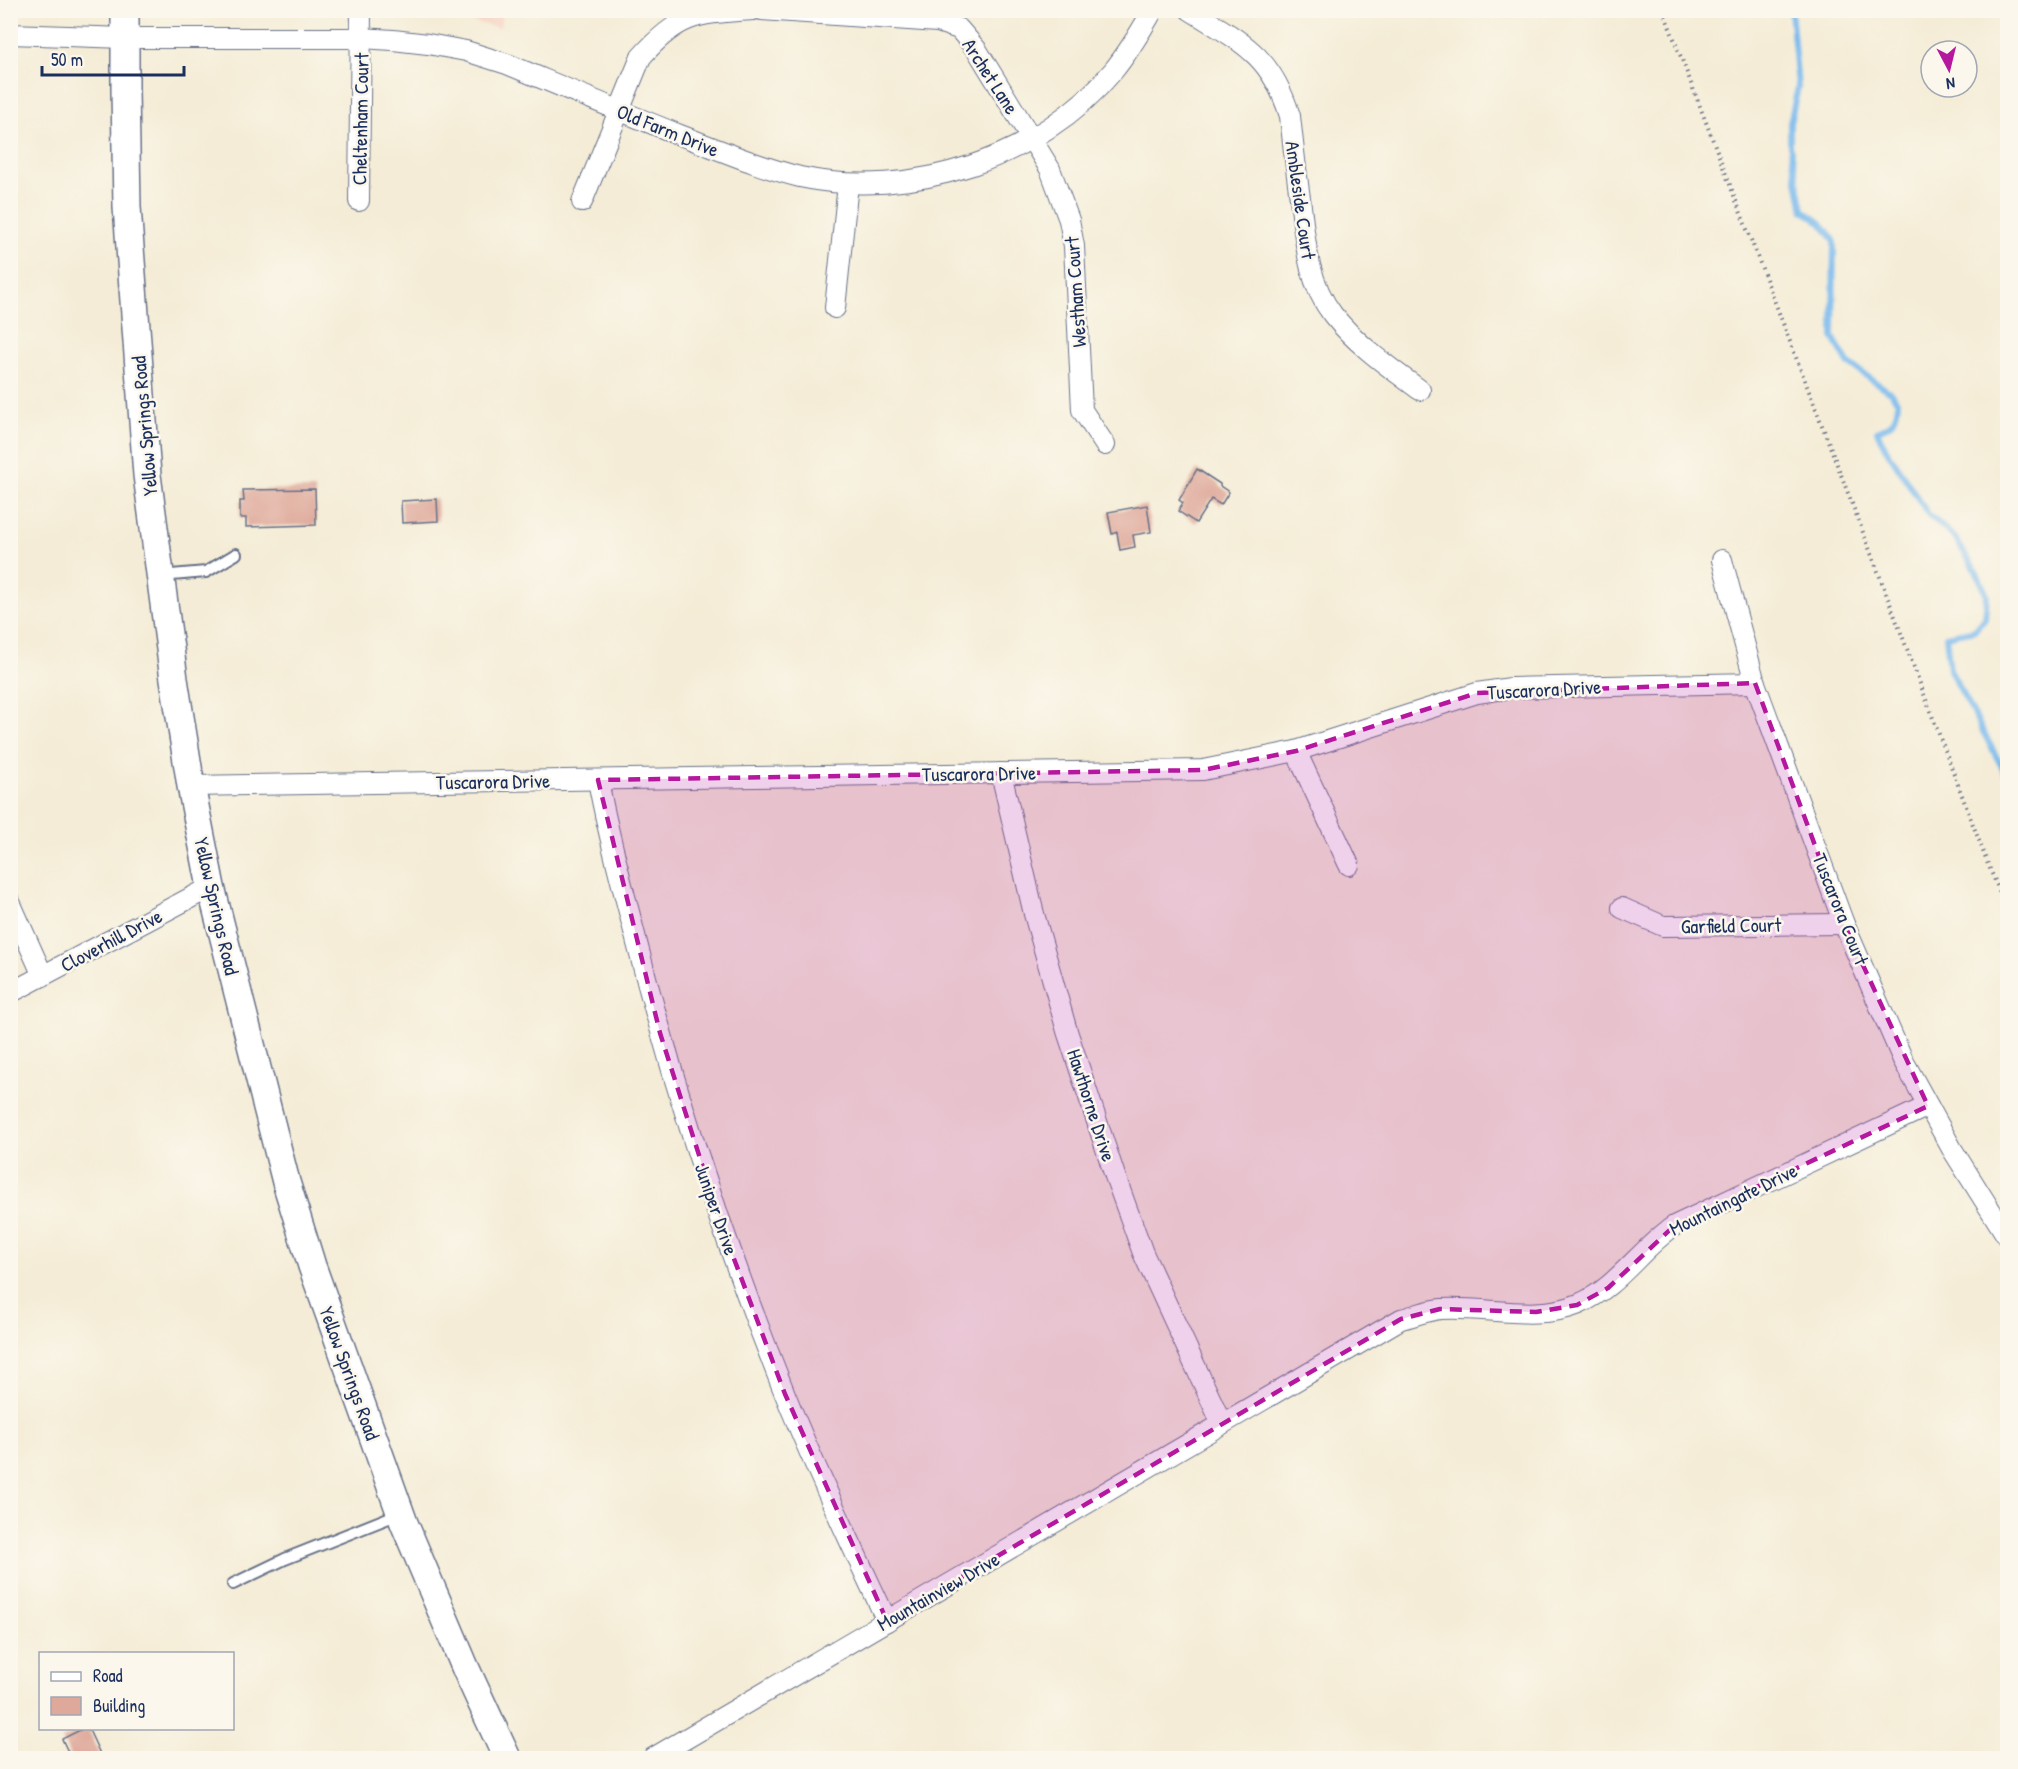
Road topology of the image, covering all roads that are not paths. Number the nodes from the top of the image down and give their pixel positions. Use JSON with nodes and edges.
{"nodes":[{"id":1,"x":126,"y":10,"type":"edge"},
{"id":2,"x":361,"y":10,"type":"edge"},
{"id":3,"x":753,"y":10,"type":"edge"},
{"id":4,"x":762,"y":10,"type":"edge"},
{"id":5,"x":1153,"y":10,"type":"edge"},
{"id":6,"x":1190,"y":10,"type":"edge"},
{"id":7,"x":10,"y":34,"type":"edge"},
{"id":8,"x":125,"y":38,"type":"junction"},
{"id":9,"x":361,"y":38,"type":"junction"},
{"id":10,"x":619,"y":111,"type":"junction"},
{"id":11,"x":1031,"y":140,"type":"junction"},
{"id":12,"x":848,"y":184,"type":"junction"},
{"id":13,"x":359,"y":201,"type":"dead end"},
{"id":14,"x":582,"y":202,"type":"dead end"},
{"id":15,"x":835,"y":308,"type":"dead end"},
{"id":16,"x":1420,"y":390,"type":"dead end"},
{"id":17,"x":1106,"y":445,"type":"dead end"},
{"id":18,"x":236,"y":554,"type":"dead end"},
{"id":19,"x":1722,"y":560,"type":"dead end"},
{"id":20,"x":159,"y":576,"type":"junction"},
{"id":21,"x":1755,"y":683,"type":"junction"},
{"id":22,"x":1296,"y":751,"type":"junction"},
{"id":23,"x":1001,"y":773,"type":"junction"},
{"id":24,"x":598,"y":780,"type":"junction"},
{"id":25,"x":191,"y":786,"type":"junction"},
{"id":26,"x":1349,"y":865,"type":"dead end"},
{"id":27,"x":211,"y":886,"type":"junction"},
{"id":28,"x":10,"y":902,"type":"edge"},
{"id":29,"x":1622,"y":908,"type":"dead end"},
{"id":30,"x":1844,"y":924,"type":"junction"},
{"id":31,"x":43,"y":976,"type":"junction"},
{"id":32,"x":10,"y":993,"type":"edge"},
{"id":33,"x":1928,"y":1106,"type":"junction"},
{"id":34,"x":2007,"y":1238,"type":"edge"},
{"id":35,"x":1222,"y":1424,"type":"junction"},
{"id":36,"x":401,"y":1513,"type":"junction"},
{"id":37,"x":232,"y":1584,"type":"dead end"},
{"id":38,"x":887,"y":1621,"type":"junction"},
{"id":39,"x":507,"y":1758,"type":"edge"},
{"id":40,"x":653,"y":1758,"type":"edge"}],
"edges":[{"from":1,"to":8,"type":"main road","name":"Yellow Springs Road"},
{"from":2,"to":9,"type":"street","name":"Cheltenham Court"},
{"from":3,"to":10,"type":"street"},
{"from":4,"to":11,"type":"street","name":"Archet Lane"},
{"from":5,"to":11,"type":"street","name":"Old Farm Drive"},
{"from":6,"to":16,"type":"street","name":"Ambleside Court"},
{"from":7,"to":8,"type":"street","name":"Old Farm Drive"},
{"from":8,"to":9,"type":"street","name":"Old Farm Drive"},
{"from":8,"to":20,"type":"main road","name":"Yellow Springs Road"},
{"from":9,"to":10,"type":"street","name":"Old Farm Drive"},
{"from":9,"to":13,"type":"street","name":"Cheltenham Court"},
{"from":10,"to":12,"type":"street","name":"Old Farm Drive"},
{"from":10,"to":14,"type":"street"},
{"from":11,"to":12,"type":"street","name":"Old Farm Drive"},
{"from":11,"to":17,"type":"street","name":"Westham Court"},
{"from":12,"to":15,"type":"street"},
{"from":18,"to":20,"type":"lane"},
{"from":19,"to":21,"type":"street","name":"Tuscarora Court"},
{"from":20,"to":25,"type":"main road","name":"Yellow Springs Road"},
{"from":21,"to":22,"type":"street","name":"Tuscarora Drive"},
{"from":21,"to":30,"type":"street","name":"Tuscarora Court"},
{"from":22,"to":23,"type":"street","name":"Tuscarora Drive"},
{"from":22,"to":26,"type":"street"},
{"from":23,"to":24,"type":"street","name":"Tuscarora Drive"},
{"from":23,"to":35,"type":"street","name":"Hawthorne Drive"},
{"from":24,"to":25,"type":"street","name":"Tuscarora Drive"},
{"from":24,"to":38,"type":"street","name":"Juniper Drive"},
{"from":25,"to":27,"type":"main road","name":"Yellow Springs Road"},
{"from":27,"to":31,"type":"street","name":"Cloverhill Drive"},
{"from":27,"to":36,"type":"main road","name":"Yellow Springs Road"},
{"from":28,"to":31,"type":"street"},
{"from":29,"to":30,"type":"street","name":"Garfield Court"},
{"from":30,"to":33,"type":"street","name":"Tuscarora Court"},
{"from":31,"to":32,"type":"street","name":"Cloverhill Drive"},
{"from":33,"to":34,"type":"street","name":"Tuscarora Court"},
{"from":33,"to":35,"type":"street","name":"Mountaingate Drive"},
{"from":35,"to":38,"type":"street","name":"Mountainview Drive"},
{"from":36,"to":37,"type":"lane"},
{"from":36,"to":39,"type":"main road","name":"Yellow Springs Road"},
{"from":38,"to":40,"type":"street","name":"Mountainview Drive"}]}
